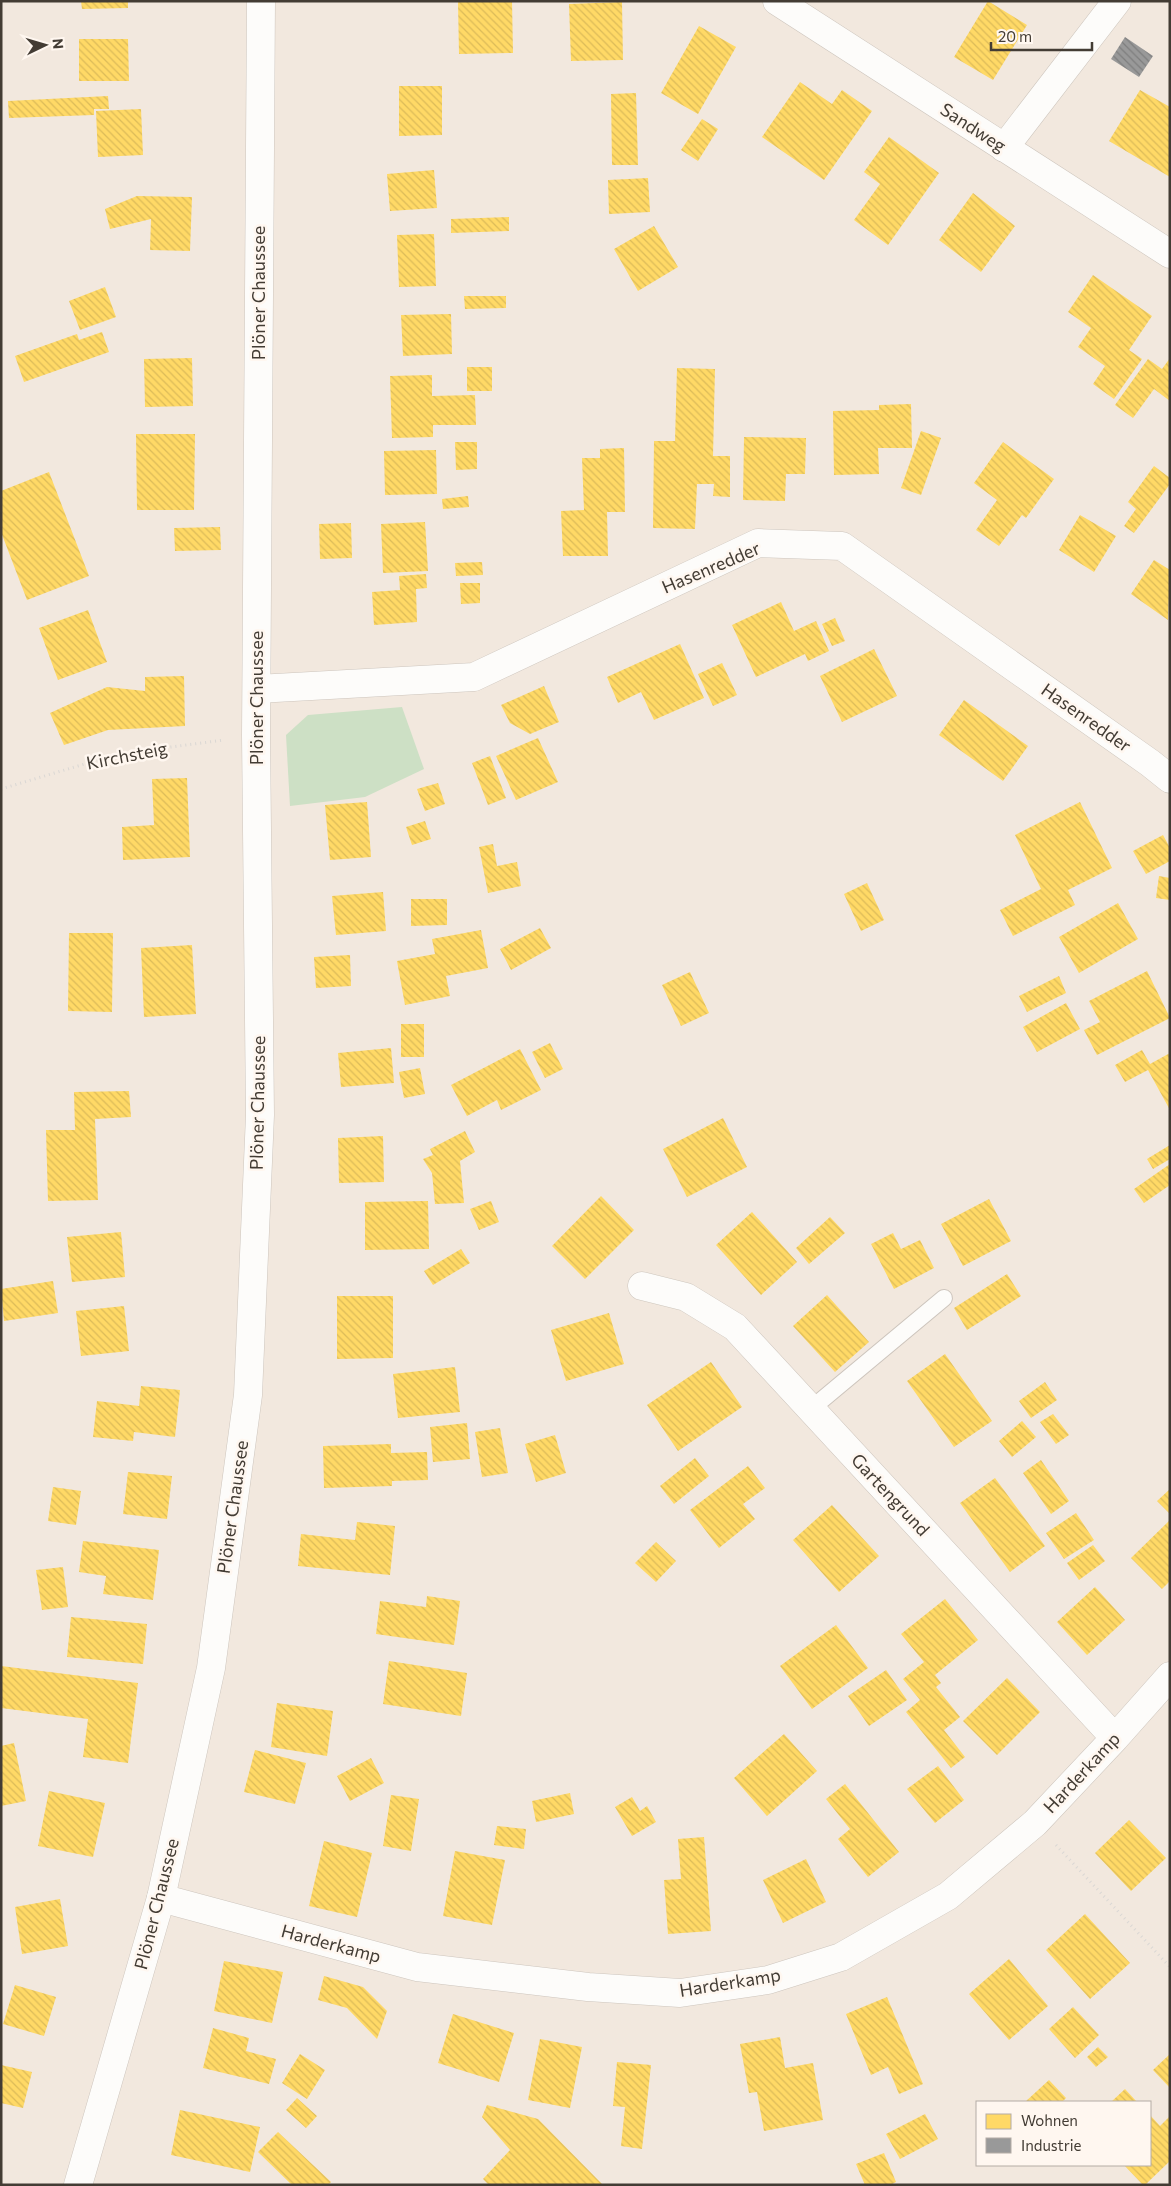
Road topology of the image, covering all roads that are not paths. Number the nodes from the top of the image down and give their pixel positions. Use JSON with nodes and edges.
{"nodes":[{"id":1,"x":261,"y":1,"type":"edge"},
{"id":2,"x":777,"y":1,"type":"edge"},
{"id":3,"x":1116,"y":1,"type":"edge"},
{"id":4,"x":1004,"y":148,"type":"junction"},
{"id":5,"x":1170,"y":254,"type":"edge"},
{"id":6,"x":257,"y":689,"type":"junction"},
{"id":7,"x":1170,"y":779,"type":"edge"},
{"id":8,"x":642,"y":1286,"type":"dead end"},
{"id":9,"x":944,"y":1298,"type":"dead end"},
{"id":10,"x":811,"y":1409,"type":"junction"},
{"id":11,"x":1170,"y":1676,"type":"edge"},
{"id":12,"x":1115,"y":1738,"type":"junction"},
{"id":13,"x":161,"y":1898,"type":"junction"},
{"id":14,"x":78,"y":2185,"type":"edge"}],
"edges":[{"from":1,"to":6,"type":"street","name":"Plöner Chaussee"},
{"from":2,"to":4,"type":"street","name":"Sandweg"},
{"from":3,"to":4,"type":"street"},
{"from":4,"to":5,"type":"street","name":"Sandweg"},
{"from":6,"to":7,"type":"street","name":"Hasenredder"},
{"from":6,"to":13,"type":"street","name":"Plöner Chaussee"},
{"from":8,"to":10,"type":"street","name":"Gartengrund"},
{"from":9,"to":10,"type":"lane"},
{"from":10,"to":12,"type":"street","name":"Gartengrund"},
{"from":11,"to":12,"type":"street","name":"Harderkamp"},
{"from":12,"to":13,"type":"street","name":"Harderkamp"},
{"from":13,"to":14,"type":"street","name":"Plöner Chaussee"}]}
